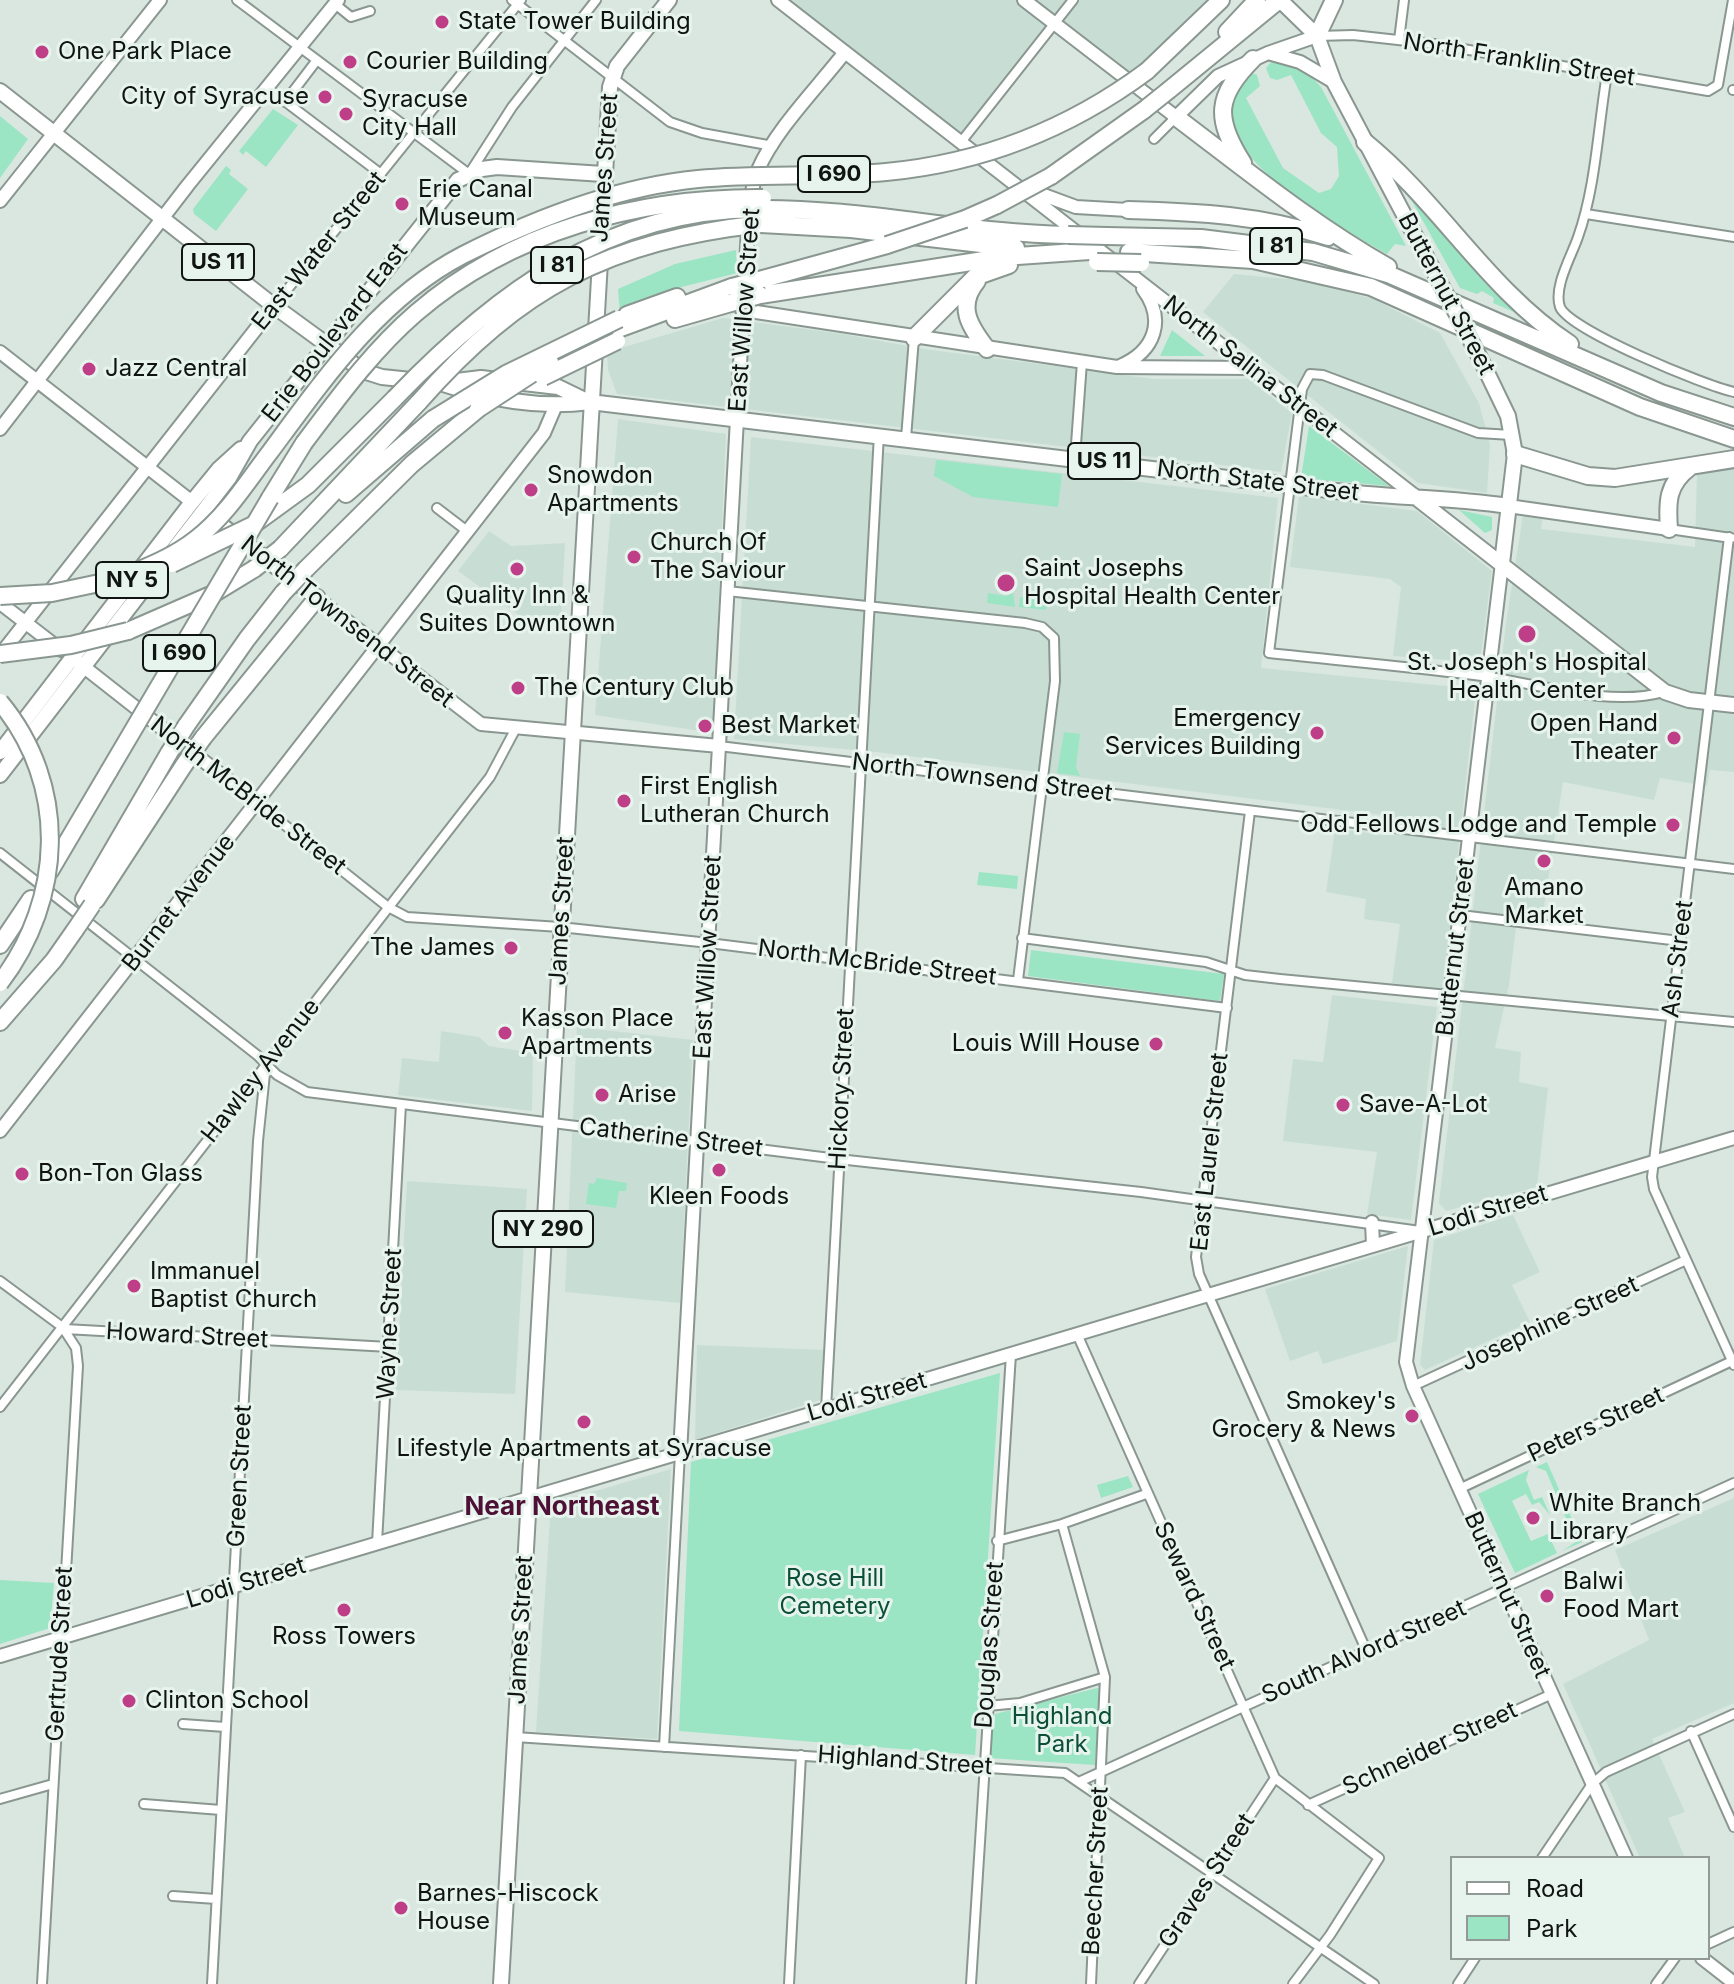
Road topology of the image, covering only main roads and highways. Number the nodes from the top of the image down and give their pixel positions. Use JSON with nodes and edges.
{"nodes":[{"id":1,"x":669,"y":0,"type":"edge"},
{"id":2,"x":1221,"y":0,"type":"edge"},
{"id":3,"x":1334,"y":0,"type":"edge"},
{"id":4,"x":1268,"y":2,"type":"edge"},
{"id":5,"x":1317,"y":36,"type":"junction"},
{"id":6,"x":1261,"y":56,"type":"road end"},
{"id":7,"x":0,"y":91,"type":"edge"},
{"id":8,"x":1176,"y":117,"type":"road end"},
{"id":9,"x":1365,"y":142,"type":"junction"},
{"id":10,"x":603,"y":174,"type":"junction"},
{"id":11,"x":1254,"y":176,"type":"junction"},
{"id":12,"x":761,"y":210,"type":"junction"},
{"id":13,"x":1128,"y":210,"type":"road end"},
{"id":14,"x":507,"y":237,"type":"junction"},
{"id":15,"x":1344,"y":242,"type":"junction"},
{"id":16,"x":1094,"y":256,"type":"junction"},
{"id":17,"x":985,"y":273,"type":"junction"},
{"id":18,"x":761,"y":287,"type":"junction"},
{"id":19,"x":1438,"y":295,"type":"junction"},
{"id":20,"x":618,"y":329,"type":"junction"},
{"id":21,"x":914,"y":338,"type":"road end"},
{"id":22,"x":325,"y":344,"type":"junction"},
{"id":23,"x":987,"y":349,"type":"road end"},
{"id":24,"x":1616,"y":372,"type":"junction"},
{"id":25,"x":440,"y":383,"type":"junction"},
{"id":26,"x":590,"y":402,"type":"junction"},
{"id":27,"x":1734,"y":417,"type":"edge"},
{"id":28,"x":1734,"y":439,"type":"edge"},
{"id":29,"x":304,"y":443,"type":"junction"},
{"id":30,"x":1515,"y":454,"type":"junction"},
{"id":31,"x":1734,"y":459,"type":"edge"},
{"id":32,"x":1694,"y":464,"type":"junction"},
{"id":33,"x":1414,"y":495,"type":"junction"},
{"id":34,"x":1508,"y":506,"type":"junction"},
{"id":35,"x":198,"y":507,"type":"junction"},
{"id":36,"x":1669,"y":529,"type":"road end"},
{"id":37,"x":280,"y":549,"type":"junction"},
{"id":38,"x":1502,"y":563,"type":"junction"},
{"id":39,"x":115,"y":580,"type":"junction"},
{"id":40,"x":0,"y":596,"type":"edge"},
{"id":41,"x":317,"y":598,"type":"joint"},
{"id":42,"x":0,"y":655,"type":"edge"},
{"id":43,"x":78,"y":663,"type":"junction"},
{"id":44,"x":0,"y":702,"type":"edge"},
{"id":45,"x":1734,"y":705,"type":"edge"},
{"id":46,"x":0,"y":752,"type":"edge"},
{"id":47,"x":0,"y":775,"type":"edge"},
{"id":48,"x":88,"y":902,"type":"junction"},
{"id":49,"x":0,"y":945,"type":"edge"},
{"id":50,"x":0,"y":983,"type":"edge"},
{"id":51,"x":0,"y":1020,"type":"edge"},
{"id":52,"x":501,"y":1984,"type":"edge"}],
"edges":[{"from":1,"to":10,"type":"main road","name":"James Street"},
{"from":2,"to":14,"type":"highway","number":"I 690","bridge":true},
{"from":3,"to":5,"type":"highway"},
{"from":4,"to":5,"type":"main road"},
{"from":4,"to":18,"type":"highway","bridge":true},
{"from":5,"to":9,"type":"main road","name":"Butternut Street"},
{"from":6,"to":11,"type":"highway"},
{"from":7,"to":22,"type":"main road","number":"US 11"},
{"from":8,"to":11,"type":"highway"},
{"from":9,"to":24,"type":"highway"},
{"from":9,"to":30,"type":"main road","name":"Butternut Street","bridge":true},
{"from":10,"to":22,"type":"main road","name":"Erie Boulevard East","number":"NY 5"},
{"from":10,"to":26,"type":"main road","name":"James Street"},
{"from":11,"to":15,"type":"highway"},
{"from":12,"to":16,"type":"highway","number":"I 81"},
{"from":12,"to":19,"type":"highway","number":"I 81","bridge":true},
{"from":12,"to":29,"type":"highway","bridge":true},
{"from":12,"to":37,"type":"highway","number":"I 81","bridge":true},
{"from":12,"to":39,"type":"highway","number":"I 81","bridge":true},
{"from":13,"to":15,"type":"highway"},
{"from":14,"to":29,"type":"highway","number":"I 690","bridge":true},
{"from":14,"to":39,"type":"highway","bridge":true},
{"from":15,"to":19,"type":"highway"},
{"from":16,"to":17,"type":"highway"},
{"from":16,"to":18,"type":"highway"},
{"from":16,"to":28,"type":"highway","number":"I 81","bridge":true},
{"from":17,"to":21,"type":"highway"},
{"from":17,"to":23,"type":"highway"},
{"from":18,"to":20,"type":"highway","bridge":true},
{"from":19,"to":24,"type":"highway","number":"I 81"},
{"from":20,"to":37,"type":"highway","bridge":true},
{"from":20,"to":48,"type":"highway","number":"I 690","bridge":true},
{"from":22,"to":25,"type":"main road","name":"North State Street","number":"US 11"},
{"from":22,"to":35,"type":"main road","name":"Erie Boulevard East","number":"NY 5"},
{"from":24,"to":27,"type":"highway","number":"I 81"},
{"from":25,"to":26,"type":"main road","name":"North State Street","number":"US 11"},
{"from":25,"to":26,"type":"main road","name":"North State Street","number":"US 11"},
{"from":26,"to":33,"type":"main road","name":"North State Street","number":"US 11"},
{"from":26,"to":52,"type":"main road","name":"James Street","number":"NY 290"},
{"from":29,"to":49,"type":"highway","number":"I 690","bridge":true},
{"from":30,"to":32,"type":"highway"},
{"from":30,"to":34,"type":"main road","name":"Butternut Street"},
{"from":31,"to":32,"type":"highway"},
{"from":32,"to":36,"type":"highway"},
{"from":33,"to":34,"type":"main road","name":"North State Street"},
{"from":33,"to":38,"type":"main road","name":"North Salina Street"},
{"from":34,"to":38,"type":"main road","name":"Butternut Street"},
{"from":35,"to":41,"type":"main road","name":"North Townsend Street"},
{"from":35,"to":43,"type":"main road","name":"Erie Boulevard East","number":"NY 5"},
{"from":37,"to":42,"type":"highway","number":"I 81","bridge":true},
{"from":38,"to":45,"type":"main road","name":"North Salina Street"},
{"from":39,"to":40,"type":"highway","number":"I 81","bridge":true},
{"from":41,"to":48,"type":"highway","bridge":true},
{"from":43,"to":46,"type":"main road","name":"Erie Boulevard East","number":"NY 5"},
{"from":43,"to":47,"type":"main road","name":"Erie Boulevard East","number":"NY 5"},
{"from":44,"to":50,"type":"highway","bridge":true},
{"from":48,"to":51,"type":"highway","number":"I 690"}]}
